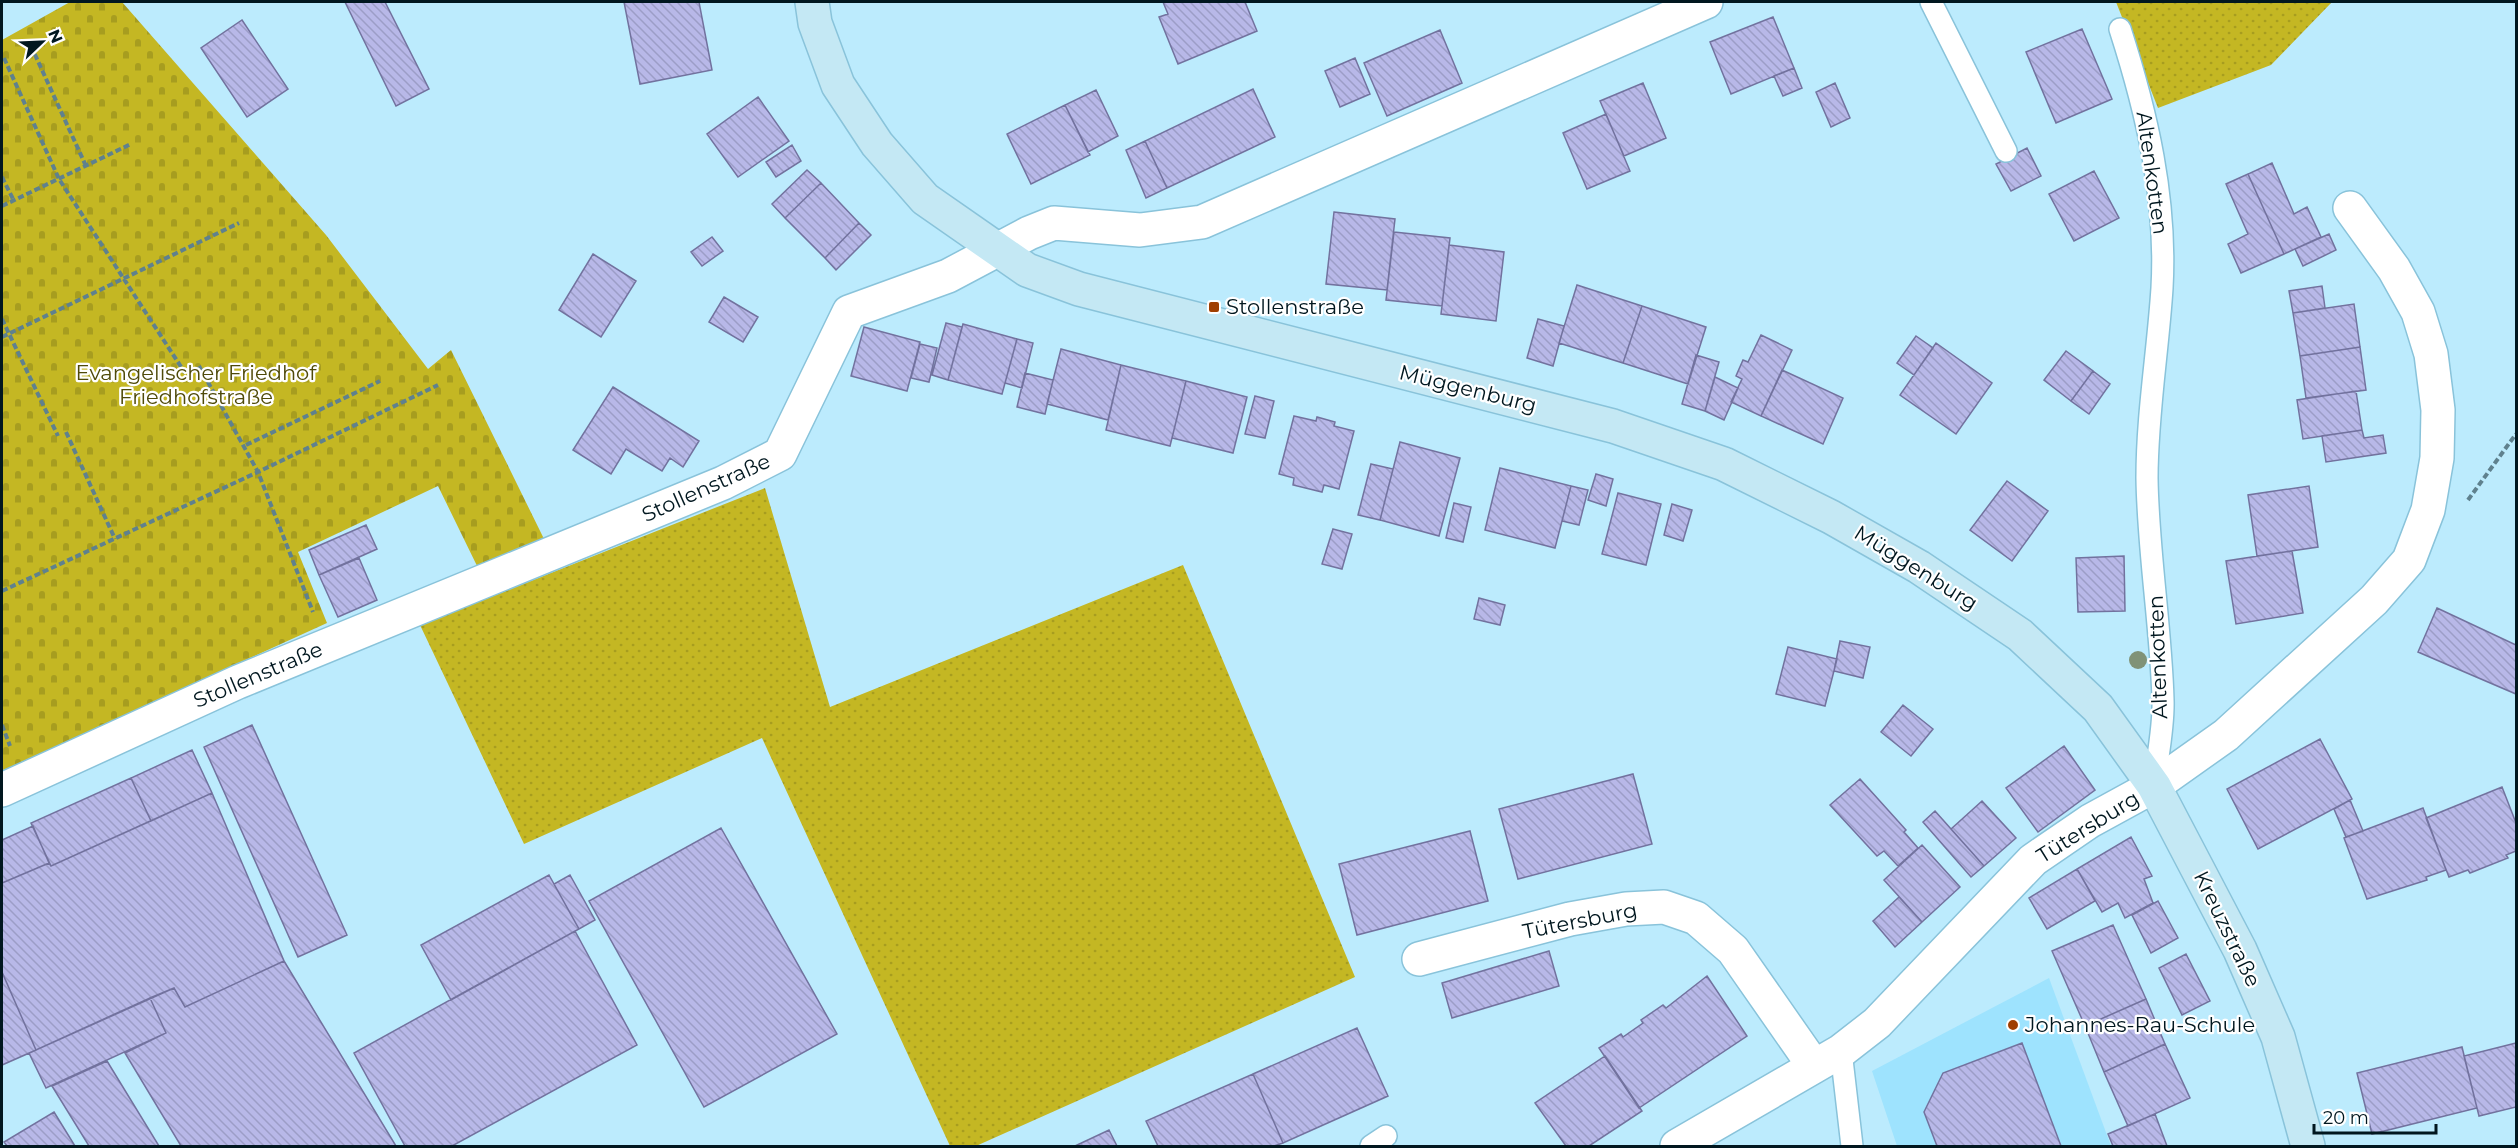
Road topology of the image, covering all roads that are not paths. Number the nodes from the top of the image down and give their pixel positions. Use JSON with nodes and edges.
{"nodes":[{"id":1,"x":812,"y":2,"type":"edge"},
{"id":2,"x":1706,"y":2,"type":"edge"},
{"id":3,"x":1931,"y":2,"type":"edge"},
{"id":4,"x":2120,"y":29,"type":"dead end"},
{"id":5,"x":2006,"y":151,"type":"dead end"},
{"id":6,"x":2350,"y":208,"type":"dead end"},
{"id":7,"x":997,"y":252,"type":"junction"},
{"id":8,"x":2154,"y":786,"type":"junction"},
{"id":9,"x":2,"y":790,"type":"edge"},
{"id":10,"x":1419,"y":959,"type":"dead end"},
{"id":11,"x":1828,"y":1058,"type":"junction"},
{"id":12,"x":1677,"y":1146,"type":"edge"},
{"id":13,"x":1852,"y":1146,"type":"edge"},
{"id":14,"x":2308,"y":1146,"type":"edge"}],
"edges":[{"from":1,"to":7,"type":"main road","name":"Müggenburg"},
{"from":2,"to":7,"type":"street","name":"Stollenstraße"},
{"from":3,"to":5,"type":"lane"},
{"from":4,"to":8,"type":"lane","name":"Altenkotten"},
{"from":6,"to":8,"type":"street"},
{"from":7,"to":8,"type":"main road","name":"Müggenburg"},
{"from":7,"to":9,"type":"street","name":"Stollenstraße"},
{"from":8,"to":11,"type":"street","name":"Tütersburg"},
{"from":8,"to":14,"type":"main road","name":"Kreuzstraße"},
{"from":10,"to":11,"type":"street","name":"Tütersburg"},
{"from":11,"to":12,"type":"street","name":"Tütersburg"},
{"from":11,"to":13,"type":"lane"}]}
